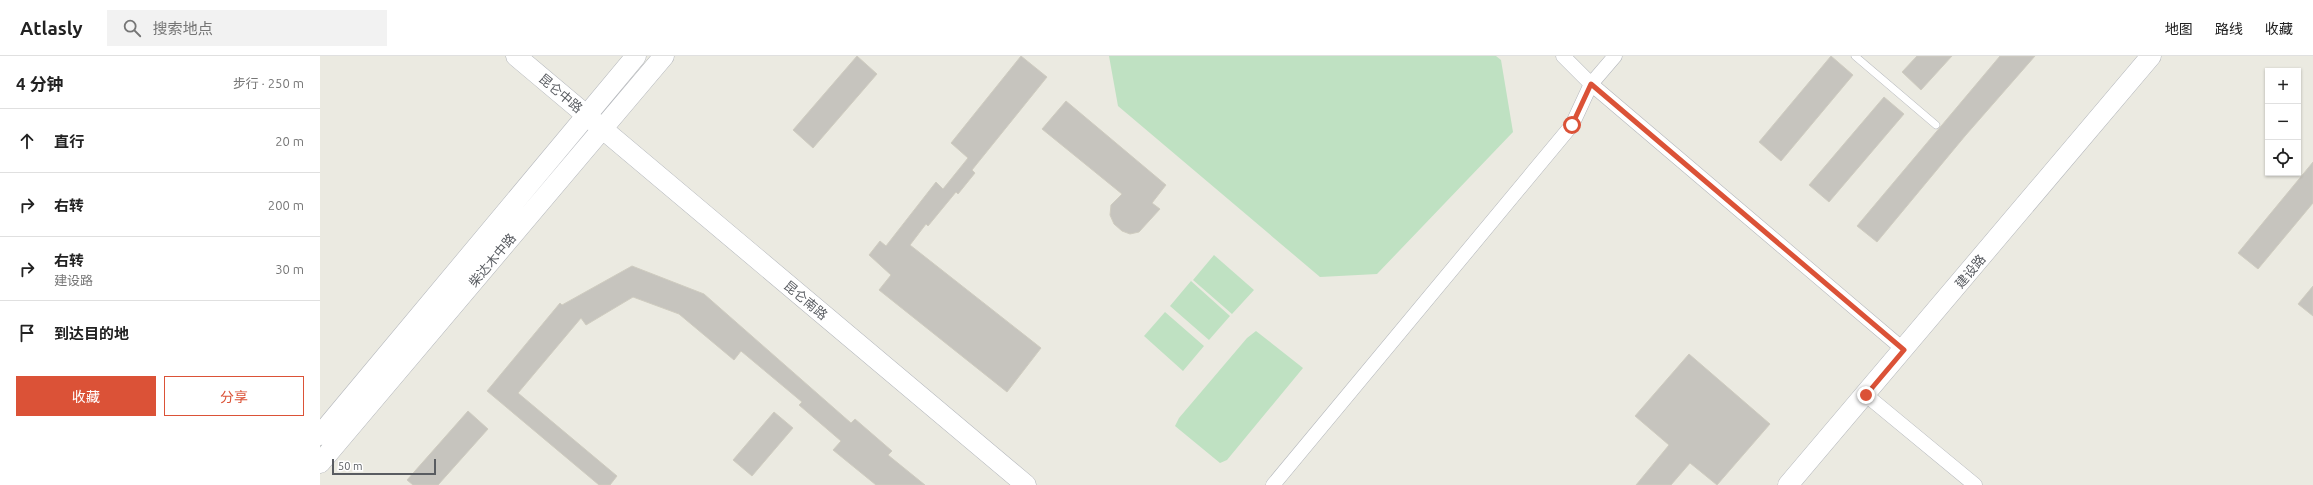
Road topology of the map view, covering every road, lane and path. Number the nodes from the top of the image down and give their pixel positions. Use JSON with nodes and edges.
{"nodes":[{"id":1,"x":516,"y":56,"type":"edge"},
{"id":2,"x":636,"y":56,"type":"edge"},
{"id":3,"x":664,"y":56,"type":"edge"},
{"id":4,"x":1563,"y":56,"type":"edge"},
{"id":5,"x":1615,"y":56,"type":"edge"},
{"id":6,"x":1855,"y":56,"type":"edge"},
{"id":7,"x":2151,"y":56,"type":"edge"},
{"id":8,"x":1591,"y":84,"type":"junction"},
{"id":9,"x":587,"y":115,"type":"junction"},
{"id":10,"x":1936,"y":125,"type":"dead end"},
{"id":11,"x":603,"y":129,"type":"junction"},
{"id":12,"x":1904,"y":350,"type":"junction"},
{"id":13,"x":1866,"y":395,"type":"junction"},
{"id":14,"x":320,"y":435,"type":"edge"},
{"id":15,"x":323,"y":455,"type":"edge"},
{"id":16,"x":1026,"y":485,"type":"edge"},
{"id":17,"x":1273,"y":485,"type":"edge"},
{"id":18,"x":1788,"y":485,"type":"edge"},
{"id":19,"x":1975,"y":485,"type":"edge"}],
"edges":[{"from":1,"to":9,"type":"main road","name":"昆仑中路"},
{"from":2,"to":9,"type":"main road","name":"柴达木中路"},
{"from":3,"to":11,"type":"main road","name":"柴达木中路"},
{"from":4,"to":8,"type":"street"},
{"from":5,"to":8,"type":"street"},
{"from":6,"to":10,"type":"lane"},
{"from":7,"to":12,"type":"main road","name":"建设路"},
{"from":8,"to":12,"type":"street"},
{"from":8,"to":17,"type":"street"},
{"from":9,"to":11,"type":"main road","name":"昆仑南路"},
{"from":9,"to":14,"type":"main road","name":"柴达木中路"},
{"from":11,"to":15,"type":"main road","name":"柴达木中路"},
{"from":11,"to":16,"type":"main road","name":"昆仑南路"},
{"from":12,"to":13,"type":"main road","name":"建设路"},
{"from":13,"to":18,"type":"main road","name":"建设路"},
{"from":13,"to":19,"type":"street"}]}
